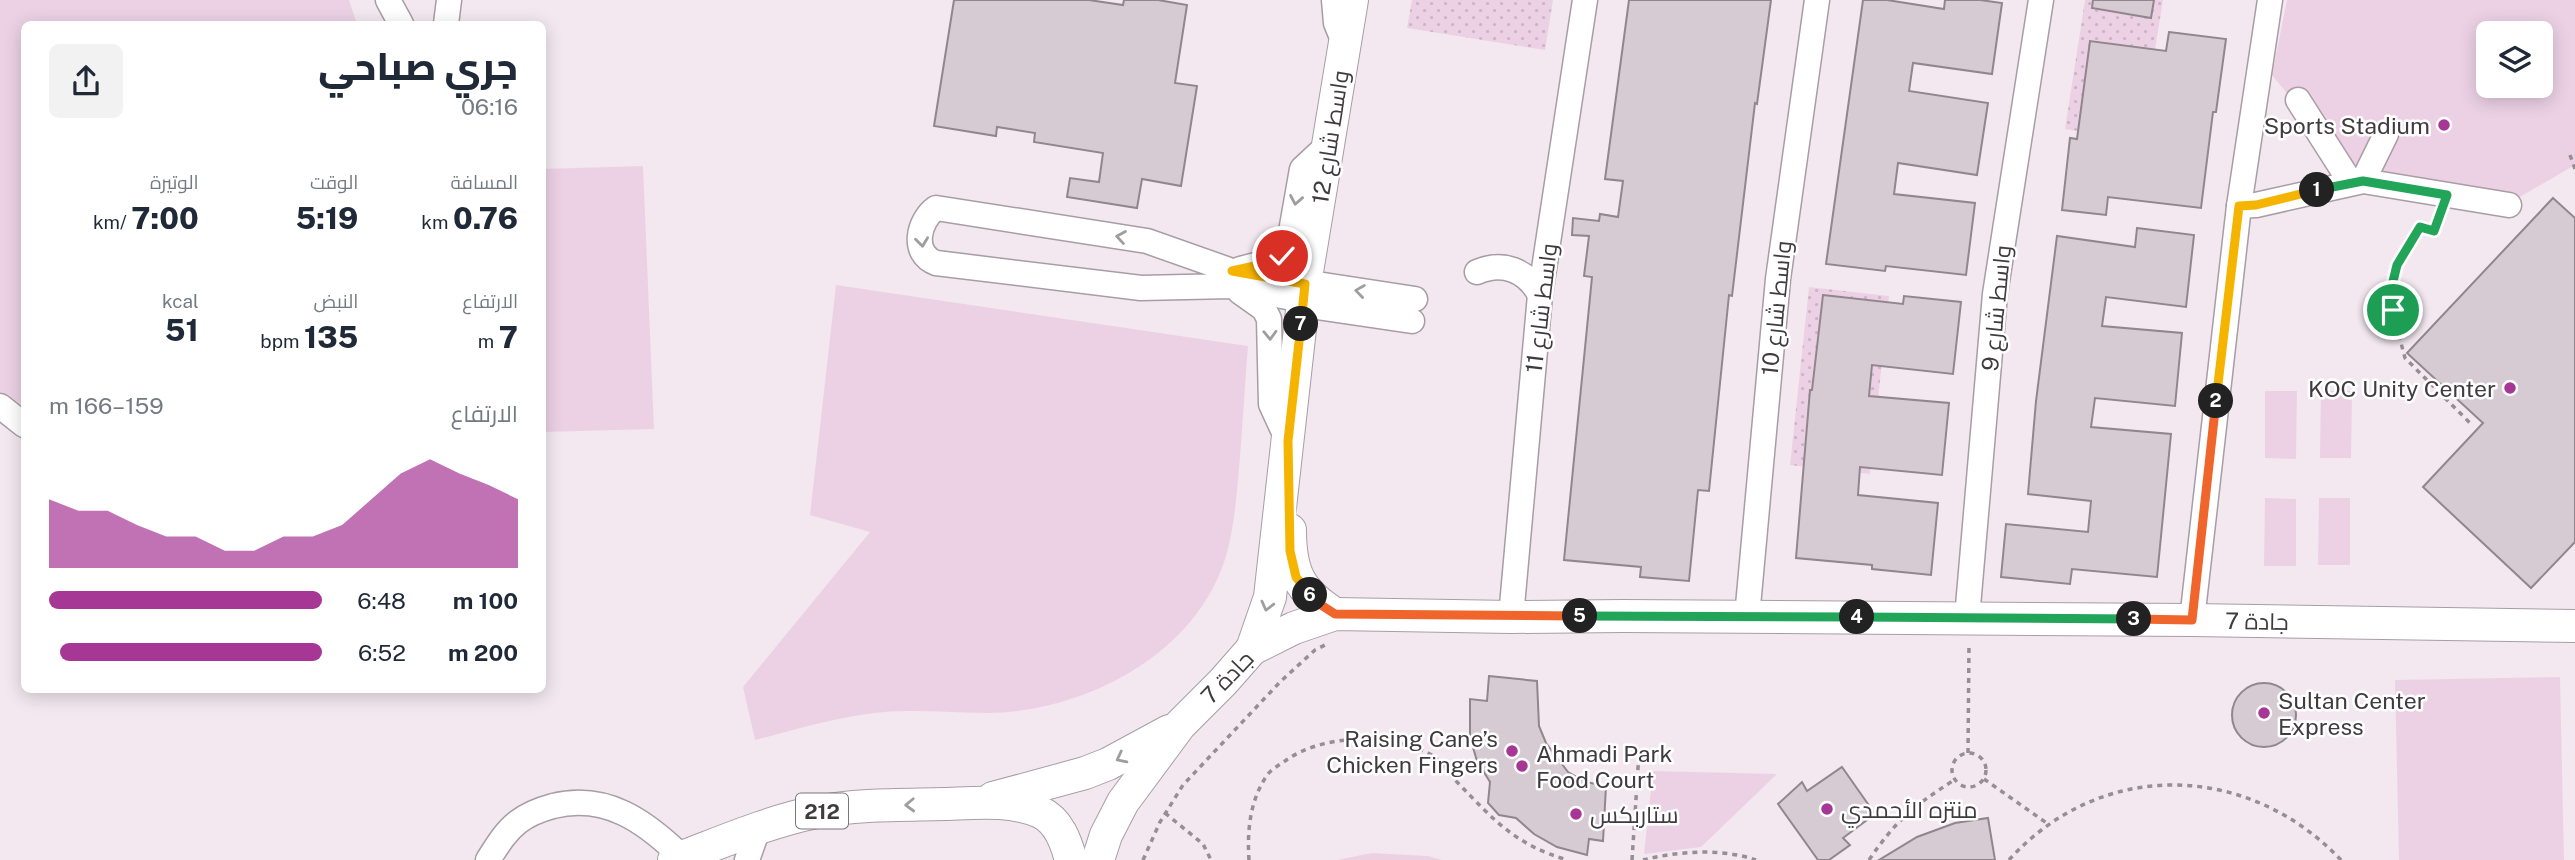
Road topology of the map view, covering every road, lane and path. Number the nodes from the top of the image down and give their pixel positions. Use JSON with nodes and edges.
{"nodes":[{"id":1,"x":388,"y":0,"type":"edge"},
{"id":2,"x":449,"y":0,"type":"edge"},
{"id":3,"x":1334,"y":0,"type":"edge"},
{"id":4,"x":1352,"y":0,"type":"edge"},
{"id":5,"x":1585,"y":0,"type":"edge"},
{"id":6,"x":1816,"y":0,"type":"edge"},
{"id":7,"x":2041,"y":0,"type":"edge"},
{"id":8,"x":2270,"y":0,"type":"edge"},
{"id":9,"x":399,"y":21,"type":"edge"},
{"id":10,"x":446,"y":21,"type":"edge"},
{"id":11,"x":1345,"y":44,"type":"junction"},
{"id":12,"x":2298,"y":100,"type":"dead end"},
{"id":13,"x":2386,"y":134,"type":"dead end"},
{"id":14,"x":1329,"y":144,"type":"junction"},
{"id":15,"x":2570,"y":155,"type":"dead end"},
{"id":16,"x":2575,"y":169,"type":"edge"},
{"id":17,"x":2357,"y":182,"type":"junction"},
{"id":18,"x":2447,"y":195,"type":"junction"},
{"id":19,"x":2509,"y":205,"type":"dead end"},
{"id":20,"x":2239,"y":206,"type":"junction"},
{"id":21,"x":1173,"y":250,"type":"junction"},
{"id":22,"x":1477,"y":272,"type":"dead end"},
{"id":23,"x":1231,"y":279,"type":"junction"},
{"id":24,"x":1168,"y":287,"type":"junction"},
{"id":25,"x":1540,"y":295,"type":"junction"},
{"id":26,"x":1304,"y":296,"type":"junction"},
{"id":27,"x":1414,"y":310,"type":"dead end"},
{"id":28,"x":0,"y":407,"type":"edge"},
{"id":29,"x":21,"y":423,"type":"edge"},
{"id":30,"x":2473,"y":426,"type":"dead end"},
{"id":31,"x":1288,"y":441,"type":"junction"},
{"id":32,"x":1511,"y":617,"type":"junction"},
{"id":33,"x":1747,"y":617,"type":"junction"},
{"id":34,"x":1967,"y":618,"type":"junction"},
{"id":35,"x":2192,"y":620,"type":"junction"},
{"id":36,"x":2575,"y":626,"type":"edge"},
{"id":37,"x":1334,"y":628,"type":"junction"},
{"id":38,"x":1252,"y":649,"type":"junction"},
{"id":39,"x":1180,"y":725,"type":"junction"},
{"id":40,"x":1639,"y":753,"type":"dead end"},
{"id":41,"x":1968,"y":753,"type":"junction"},
{"id":42,"x":1984,"y":779,"type":"junction"},
{"id":43,"x":1954,"y":780,"type":"junction"},
{"id":44,"x":978,"y":802,"type":"junction"},
{"id":45,"x":1165,"y":813,"type":"junction"},
{"id":46,"x":2048,"y":824,"type":"junction"},
{"id":47,"x":758,"y":829,"type":"junction"},
{"id":48,"x":1658,"y":858,"type":"edge"},
{"id":49,"x":678,"y":859,"type":"edge"},
{"id":50,"x":488,"y":860,"type":"edge"},
{"id":51,"x":747,"y":860,"type":"edge"},
{"id":52,"x":1071,"y":860,"type":"edge"},
{"id":53,"x":1098,"y":860,"type":"edge"},
{"id":54,"x":1143,"y":860,"type":"edge"},
{"id":55,"x":1211,"y":860,"type":"edge"},
{"id":56,"x":1249,"y":860,"type":"edge"},
{"id":57,"x":1568,"y":860,"type":"edge"},
{"id":58,"x":1632,"y":860,"type":"edge"},
{"id":59,"x":1643,"y":860,"type":"edge"},
{"id":60,"x":1756,"y":860,"type":"edge"},
{"id":61,"x":1869,"y":860,"type":"edge"},
{"id":62,"x":2009,"y":860,"type":"edge"},
{"id":63,"x":2341,"y":860,"type":"edge"}],
"edges":[{"from":1,"to":9,"type":"street"},
{"from":2,"to":10,"type":"street"},
{"from":3,"to":11,"type":"street"},
{"from":4,"to":11,"type":"main road","name":"واسط شارع 12"},
{"from":5,"to":25,"type":"street","name":"واسط شارع 11"},
{"from":6,"to":33,"type":"street","name":"واسط شارع 10"},
{"from":7,"to":34,"type":"street","name":"واسط شارع 9"},
{"from":8,"to":20,"type":"street"},
{"from":11,"to":14,"type":"main road","name":"واسط شارع 12"},
{"from":12,"to":17,"type":"street"},
{"from":13,"to":17,"type":"street"},
{"from":14,"to":23,"type":"street","one_way":true},
{"from":14,"to":26,"type":"main road","name":"واسط شارع 12"},
{"from":15,"to":16,"type":"path"},
{"from":17,"to":18,"type":"street"},
{"from":17,"to":20,"type":"street"},
{"from":18,"to":19,"type":"street"},
{"from":18,"to":30,"type":"path"},
{"from":20,"to":35,"type":"street"},
{"from":21,"to":23,"type":"street"},
{"from":21,"to":24,"type":"street"},
{"from":21,"to":24,"type":"street","one_way":true},
{"from":22,"to":25,"type":"street"},
{"from":23,"to":24,"type":"street"},
{"from":23,"to":26,"type":"street"},
{"from":23,"to":31,"type":"street","one_way":true},
{"from":25,"to":32,"type":"street","name":"واسط شارع 11"},
{"from":26,"to":27,"type":"street"},
{"from":26,"to":31,"type":"main road","name":"واسط شارع 12"},
{"from":28,"to":29,"type":"street"},
{"from":31,"to":37,"type":"main road","name":"واسط شارع 12"},
{"from":31,"to":38,"type":"main road","name":"واسط شارع 12","one_way":true},
{"from":32,"to":33,"type":"main road","name":"جادة 7"},
{"from":32,"to":37,"type":"main road","name":"جادة 7"},
{"from":33,"to":34,"type":"main road","name":"جادة 7"},
{"from":34,"to":35,"type":"main road","name":"جادة 7"},
{"from":34,"to":41,"type":"path"},
{"from":35,"to":36,"type":"main road","name":"جادة 7"},
{"from":37,"to":38,"type":"main road","name":"جادة 7"},
{"from":37,"to":45,"type":"path"},
{"from":38,"to":39,"type":"main road","name":"جادة 7"},
{"from":39,"to":44,"type":"main road","name":"جادة 7","one_way":true},
{"from":39,"to":53,"type":"main road","name":"جادة 7"},
{"from":40,"to":58,"type":"path"},
{"from":41,"to":42,"type":"path"},
{"from":41,"to":43,"type":"path"},
{"from":42,"to":43,"type":"path"},
{"from":42,"to":46,"type":"path"},
{"from":43,"to":61,"type":"path"},
{"from":44,"to":47,"type":"main road","number":"212","one_way":true},
{"from":44,"to":52,"type":"main road","number":"212"},
{"from":45,"to":54,"type":"path"},
{"from":45,"to":55,"type":"path"},
{"from":46,"to":62,"type":"path"},
{"from":46,"to":63,"type":"path"},
{"from":47,"to":49,"type":"main road","number":"212"},
{"from":47,"to":51,"type":"street"},
{"from":48,"to":59,"type":"path"},
{"from":48,"to":60,"type":"path"},
{"from":49,"to":50,"type":"street"},
{"from":56,"to":57,"type":"path"}]}
